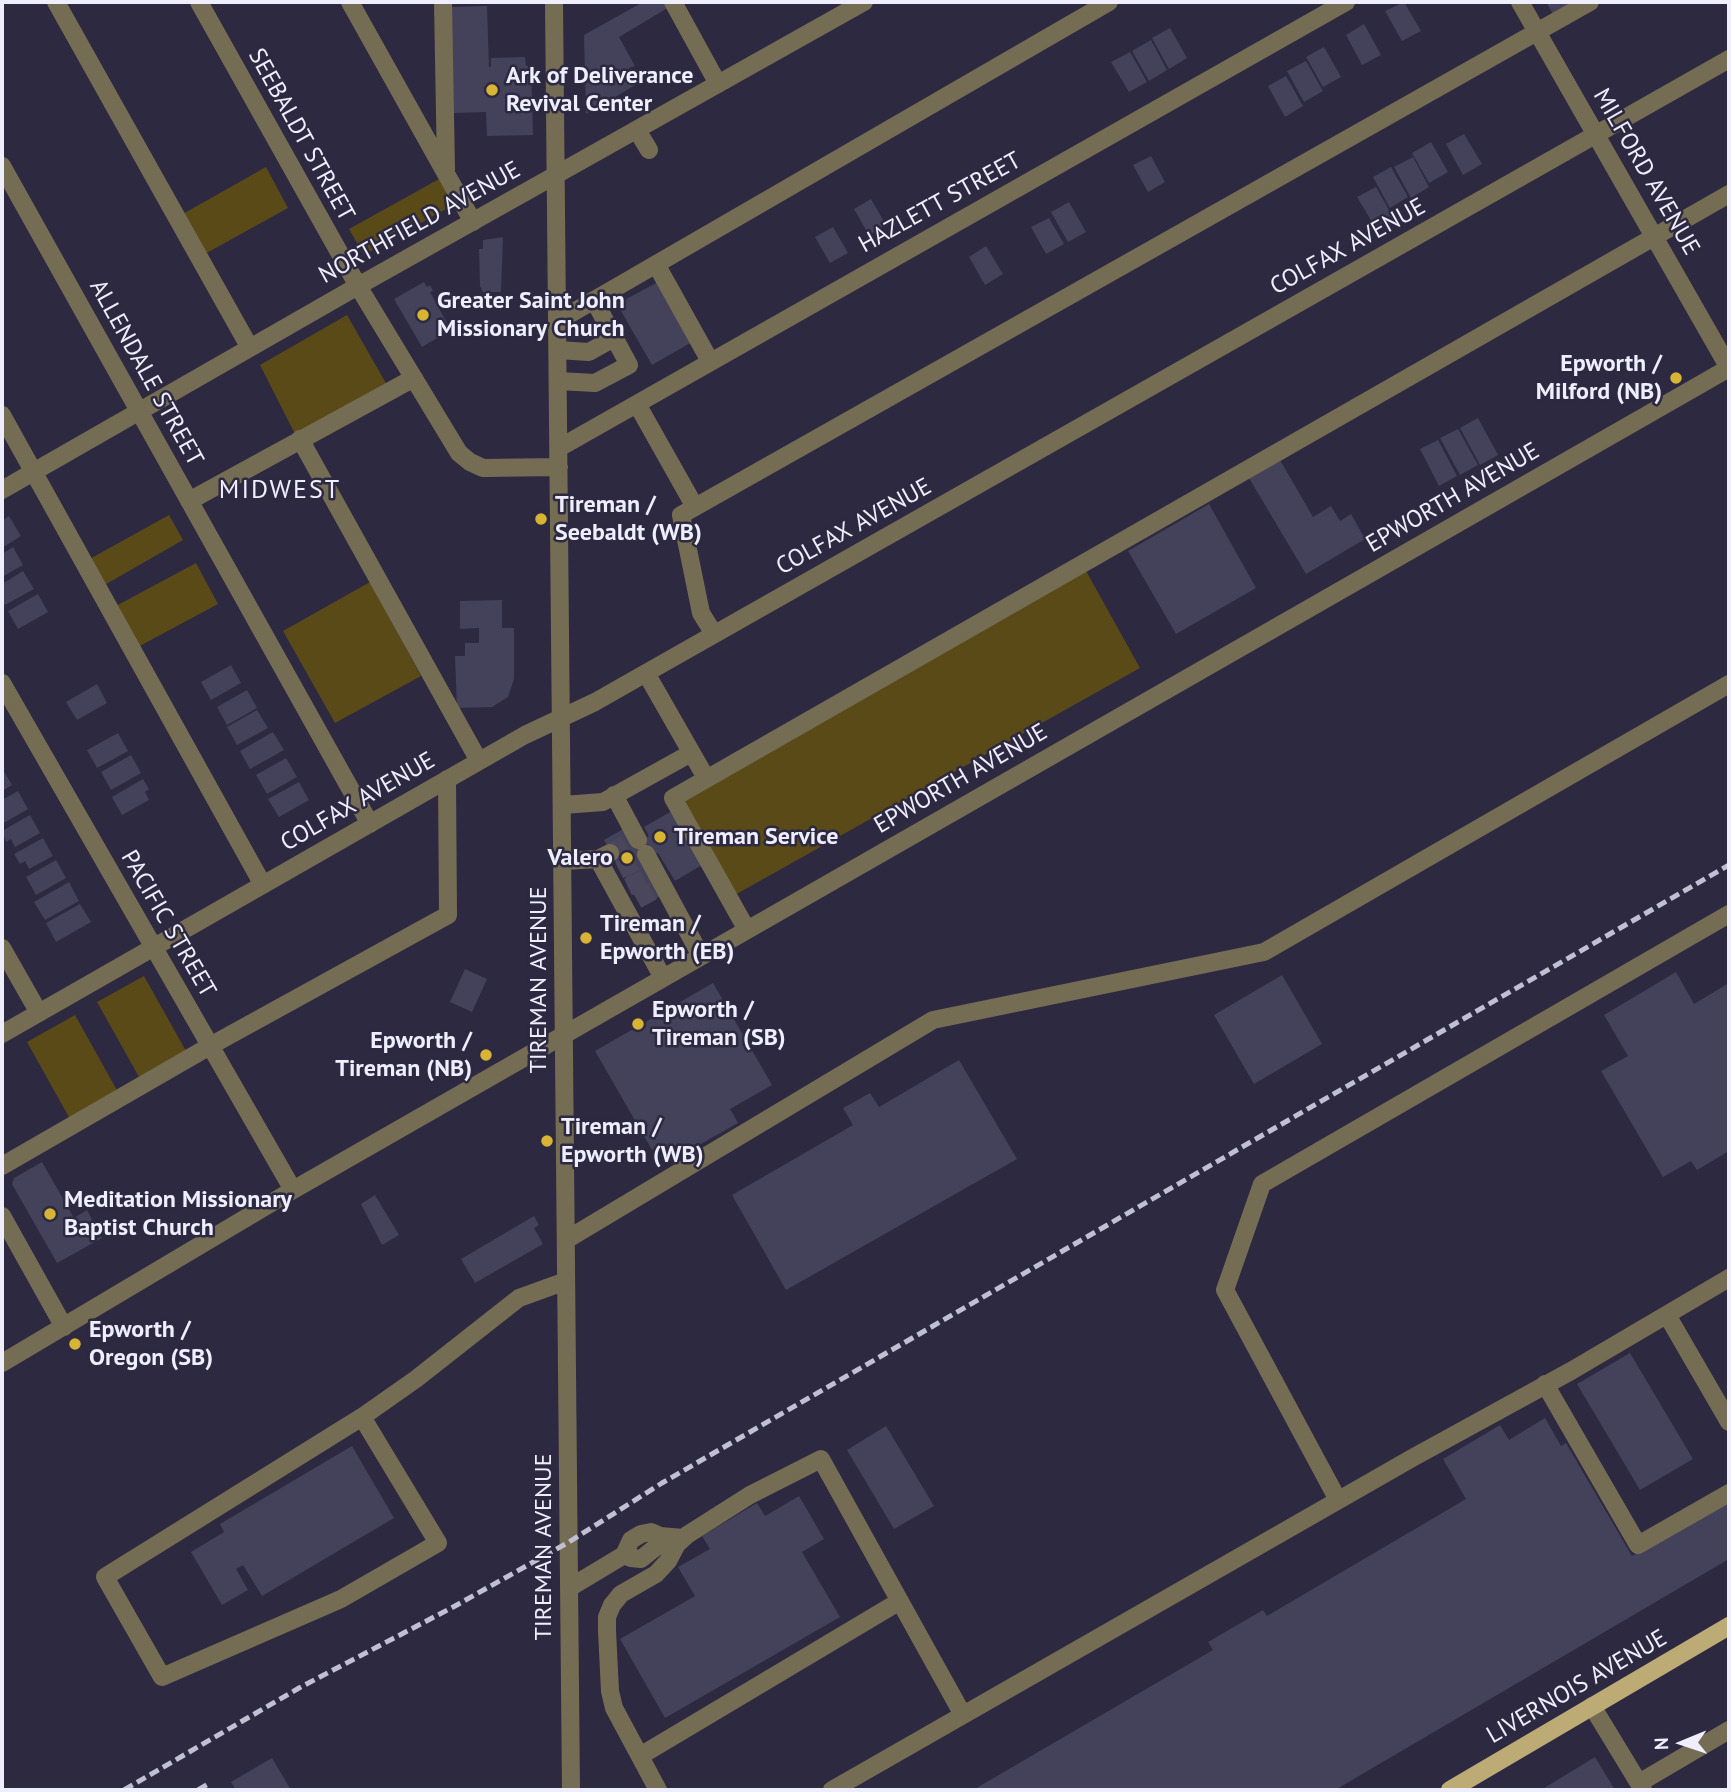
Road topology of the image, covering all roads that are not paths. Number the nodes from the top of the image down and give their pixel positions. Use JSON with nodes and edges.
{"nodes":[{"id":1,"x":56,"y":2,"type":"edge"},
{"id":2,"x":199,"y":2,"type":"edge"},
{"id":3,"x":351,"y":2,"type":"edge"},
{"id":4,"x":443,"y":2,"type":"edge"},
{"id":5,"x":554,"y":2,"type":"edge"},
{"id":6,"x":673,"y":2,"type":"edge"},
{"id":7,"x":864,"y":2,"type":"edge"},
{"id":8,"x":1109,"y":2,"type":"edge"},
{"id":9,"x":1346,"y":2,"type":"edge"},
{"id":10,"x":1520,"y":2,"type":"edge"},
{"id":11,"x":1590,"y":2,"type":"edge"},
{"id":12,"x":1538,"y":32,"type":"junction"},
{"id":13,"x":1729,"y":59,"type":"edge"},
{"id":14,"x":718,"y":84,"type":"junction"},
{"id":15,"x":637,"y":130,"type":"junction"},
{"id":16,"x":1597,"y":135,"type":"junction"},
{"id":17,"x":649,"y":150,"type":"dead end"},
{"id":18,"x":2,"y":166,"type":"edge"},
{"id":19,"x":446,"y":173,"type":"junction"},
{"id":20,"x":556,"y":174,"type":"junction"},
{"id":21,"x":1729,"y":194,"type":"edge"},
{"id":22,"x":473,"y":222,"type":"junction"},
{"id":23,"x":1655,"y":237,"type":"junction"},
{"id":24,"x":656,"y":264,"type":"junction"},
{"id":25,"x":358,"y":286,"type":"junction"},
{"id":26,"x":594,"y":300,"type":"junction"},
{"id":27,"x":558,"y":321,"type":"junction"},
{"id":28,"x":614,"y":338,"type":"junction"},
{"id":29,"x":250,"y":348,"type":"junction"},
{"id":30,"x":558,"y":350,"type":"junction"},
{"id":31,"x":710,"y":361,"type":"junction"},
{"id":32,"x":1729,"y":368,"type":"edge"},
{"id":33,"x":414,"y":378,"type":"junction"},
{"id":34,"x":558,"y":381,"type":"junction"},
{"id":35,"x":637,"y":404,"type":"junction"},
{"id":36,"x":139,"y":412,"type":"junction"},
{"id":37,"x":2,"y":415,"type":"edge"},
{"id":38,"x":300,"y":439,"type":"junction"},
{"id":39,"x":559,"y":448,"type":"junction"},
{"id":40,"x":559,"y":467,"type":"junction"},
{"id":41,"x":34,"y":472,"type":"junction"},
{"id":42,"x":2,"y":490,"type":"edge"},
{"id":43,"x":189,"y":501,"type":"junction"},
{"id":44,"x":695,"y":507,"type":"junction"},
{"id":45,"x":714,"y":634,"type":"junction"},
{"id":46,"x":646,"y":673,"type":"junction"},
{"id":47,"x":2,"y":683,"type":"edge"},
{"id":48,"x":1729,"y":684,"type":"edge"},
{"id":49,"x":562,"y":717,"type":"junction"},
{"id":50,"x":684,"y":757,"type":"dead end"},
{"id":51,"x":479,"y":761,"type":"junction"},
{"id":52,"x":706,"y":778,"type":"junction"},
{"id":53,"x":447,"y":779,"type":"junction"},
{"id":54,"x":614,"y":795,"type":"junction"},
{"id":55,"x":562,"y":805,"type":"junction"},
{"id":56,"x":370,"y":824,"type":"junction"},
{"id":57,"x":563,"y":861,"type":"junction"},
{"id":58,"x":263,"y":885,"type":"junction"},
{"id":59,"x":1729,"y":914,"type":"edge"},
{"id":60,"x":747,"y":930,"type":"junction"},
{"id":61,"x":153,"y":947,"type":"junction"},
{"id":62,"x":2,"y":948,"type":"edge"},
{"id":63,"x":701,"y":956,"type":"junction"},
{"id":64,"x":663,"y":978,"type":"junction"},
{"id":65,"x":38,"y":1013,"type":"junction"},
{"id":66,"x":2,"y":1034,"type":"edge"},
{"id":67,"x":564,"y":1035,"type":"junction"},
{"id":68,"x":210,"y":1046,"type":"junction"},
{"id":69,"x":2,"y":1166,"type":"edge"},
{"id":70,"x":292,"y":1190,"type":"junction"},
{"id":71,"x":2,"y":1216,"type":"edge"},
{"id":72,"x":566,"y":1240,"type":"junction"},
{"id":73,"x":1729,"y":1278,"type":"edge"},
{"id":74,"x":566,"y":1281,"type":"junction"},
{"id":75,"x":1667,"y":1315,"type":"junction"},
{"id":76,"x":64,"y":1327,"type":"junction"},
{"id":77,"x":2,"y":1363,"type":"edge"},
{"id":78,"x":1545,"y":1384,"type":"junction"},
{"id":79,"x":362,"y":1417,"type":"junction"},
{"id":80,"x":1729,"y":1422,"type":"edge"},
{"id":81,"x":1729,"y":1493,"type":"edge"},
{"id":82,"x":1338,"y":1500,"type":"junction"},
{"id":83,"x":683,"y":1538,"type":"junction"},
{"id":84,"x":569,"y":1588,"type":"junction"},
{"id":85,"x":900,"y":1601,"type":"junction"},
{"id":86,"x":1729,"y":1626,"type":"edge"},
{"id":87,"x":1592,"y":1706,"type":"junction"},
{"id":88,"x":963,"y":1715,"type":"junction"},
{"id":89,"x":1729,"y":1730,"type":"edge"},
{"id":90,"x":640,"y":1756,"type":"junction"},
{"id":91,"x":1641,"y":1787,"type":"edge"},
{"id":92,"x":571,"y":1790,"type":"edge"},
{"id":93,"x":658,"y":1790,"type":"edge"},
{"id":94,"x":832,"y":1790,"type":"edge"},
{"id":95,"x":1450,"y":1790,"type":"edge"}],
"edges":[{"from":1,"to":29,"type":"street"},
{"from":2,"to":25,"type":"street","name":"SEEBALDT STREET"},
{"from":3,"to":19,"type":"street"},
{"from":4,"to":19,"type":"street"},
{"from":5,"to":20,"type":"street","name":"TIREMAN AVENUE"},
{"from":6,"to":14,"type":"street"},
{"from":7,"to":14,"type":"street","name":"NORTHFIELD AVENUE"},
{"from":8,"to":24,"type":"street"},
{"from":9,"to":31,"type":"street","name":"HAZLETT STREET"},
{"from":10,"to":12,"type":"street","name":"MILFORD AVENUE"},
{"from":11,"to":12,"type":"street"},
{"from":12,"to":16,"type":"street","name":"MILFORD AVENUE"},
{"from":12,"to":44,"type":"street"},
{"from":13,"to":16,"type":"street","name":"COLFAX AVENUE"},
{"from":14,"to":15,"type":"street","name":"NORTHFIELD AVENUE"},
{"from":15,"to":17,"type":"street"},
{"from":15,"to":20,"type":"street","name":"NORTHFIELD AVENUE"},
{"from":16,"to":23,"type":"street","name":"MILFORD AVENUE"},
{"from":16,"to":45,"type":"street","name":"COLFAX AVENUE"},
{"from":18,"to":36,"type":"street","name":"ALLENDALE STREET"},
{"from":19,"to":22,"type":"street"},
{"from":20,"to":22,"type":"street","name":"NORTHFIELD AVENUE"},
{"from":20,"to":27,"type":"street","name":"TIREMAN AVENUE"},
{"from":21,"to":23,"type":"street"},
{"from":22,"to":25,"type":"street","name":"NORTHFIELD AVENUE"},
{"from":23,"to":32,"type":"street","name":"MILFORD AVENUE"},
{"from":23,"to":52,"type":"street"},
{"from":24,"to":26,"type":"street"},
{"from":24,"to":31,"type":"street"},
{"from":25,"to":29,"type":"street","name":"NORTHFIELD AVENUE"},
{"from":25,"to":33,"type":"street","name":"SEEBALDT STREET"},
{"from":26,"to":27,"type":"street"},
{"from":26,"to":28,"type":"street"},
{"from":27,"to":30,"type":"street","name":"TIREMAN AVENUE"},
{"from":28,"to":30,"type":"street"},
{"from":28,"to":34,"type":"street"},
{"from":29,"to":36,"type":"street","name":"NORTHFIELD AVENUE"},
{"from":30,"to":34,"type":"street","name":"TIREMAN AVENUE"},
{"from":31,"to":35,"type":"street","name":"HAZLETT STREET"},
{"from":32,"to":60,"type":"street","name":"EPWORTH AVENUE"},
{"from":33,"to":38,"type":"street"},
{"from":33,"to":40,"type":"street","name":"SEEBALDT STREET"},
{"from":34,"to":39,"type":"street","name":"TIREMAN AVENUE"},
{"from":35,"to":39,"type":"street","name":"HAZLETT STREET"},
{"from":35,"to":44,"type":"street"},
{"from":36,"to":41,"type":"street","name":"NORTHFIELD AVENUE"},
{"from":36,"to":43,"type":"street","name":"ALLENDALE STREET"},
{"from":37,"to":41,"type":"street"},
{"from":38,"to":43,"type":"street"},
{"from":38,"to":51,"type":"street"},
{"from":39,"to":40,"type":"street","name":"TIREMAN AVENUE"},
{"from":40,"to":49,"type":"street","name":"TIREMAN AVENUE"},
{"from":41,"to":42,"type":"street","name":"NORTHFIELD AVENUE"},
{"from":41,"to":58,"type":"street"},
{"from":43,"to":56,"type":"street","name":"ALLENDALE STREET"},
{"from":44,"to":45,"type":"street"},
{"from":45,"to":46,"type":"street","name":"COLFAX AVENUE"},
{"from":46,"to":49,"type":"street","name":"COLFAX AVENUE"},
{"from":46,"to":52,"type":"street"},
{"from":47,"to":61,"type":"street","name":"PACIFIC STREET"},
{"from":48,"to":72,"type":"street"},
{"from":49,"to":51,"type":"street","name":"COLFAX AVENUE"},
{"from":49,"to":55,"type":"street","name":"TIREMAN AVENUE"},
{"from":50,"to":54,"type":"street"},
{"from":51,"to":53,"type":"street","name":"COLFAX AVENUE"},
{"from":52,"to":60,"type":"street"},
{"from":53,"to":56,"type":"street","name":"COLFAX AVENUE"},
{"from":53,"to":68,"type":"street"},
{"from":54,"to":55,"type":"street"},
{"from":54,"to":63,"type":"street"},
{"from":55,"to":57,"type":"street","name":"TIREMAN AVENUE"},
{"from":56,"to":58,"type":"street","name":"COLFAX AVENUE"},
{"from":57,"to":64,"type":"street"},
{"from":57,"to":67,"type":"street","name":"TIREMAN AVENUE"},
{"from":58,"to":61,"type":"street","name":"COLFAX AVENUE"},
{"from":59,"to":82,"type":"street"},
{"from":60,"to":63,"type":"street","name":"EPWORTH AVENUE"},
{"from":61,"to":65,"type":"street","name":"COLFAX AVENUE"},
{"from":61,"to":68,"type":"street","name":"PACIFIC STREET"},
{"from":62,"to":65,"type":"street"},
{"from":63,"to":64,"type":"street","name":"EPWORTH AVENUE"},
{"from":64,"to":67,"type":"street","name":"EPWORTH AVENUE"},
{"from":65,"to":66,"type":"street","name":"COLFAX AVENUE"},
{"from":67,"to":70,"type":"street","name":"EPWORTH AVENUE"},
{"from":67,"to":72,"type":"street","name":"TIREMAN AVENUE"},
{"from":68,"to":69,"type":"street"},
{"from":68,"to":70,"type":"street","name":"PACIFIC STREET"},
{"from":70,"to":76,"type":"street","name":"EPWORTH AVENUE"},
{"from":71,"to":76,"type":"street"},
{"from":72,"to":74,"type":"street","name":"TIREMAN AVENUE"},
{"from":73,"to":75,"type":"street"},
{"from":74,"to":79,"type":"street"},
{"from":74,"to":84,"type":"street","name":"TIREMAN AVENUE"},
{"from":75,"to":78,"type":"street"},
{"from":75,"to":80,"type":"street"},
{"from":76,"to":77,"type":"street","name":"EPWORTH AVENUE"},
{"from":78,"to":81,"type":"street"},
{"from":78,"to":82,"type":"street"},
{"from":79,"to":79,"type":"street"},
{"from":82,"to":88,"type":"street"},
{"from":83,"to":84,"type":"street"},
{"from":83,"to":85,"type":"street"},
{"from":83,"to":90,"type":"street"},
{"from":84,"to":92,"type":"street","name":"TIREMAN AVENUE"},
{"from":85,"to":88,"type":"street"},
{"from":85,"to":90,"type":"street"},
{"from":86,"to":87,"type":"main road","name":"LIVERNOIS AVENUE"},
{"from":87,"to":91,"type":"street"},
{"from":87,"to":95,"type":"main road","name":"LIVERNOIS AVENUE"},
{"from":88,"to":94,"type":"street"},
{"from":89,"to":91,"type":"street"},
{"from":90,"to":93,"type":"street"}]}
